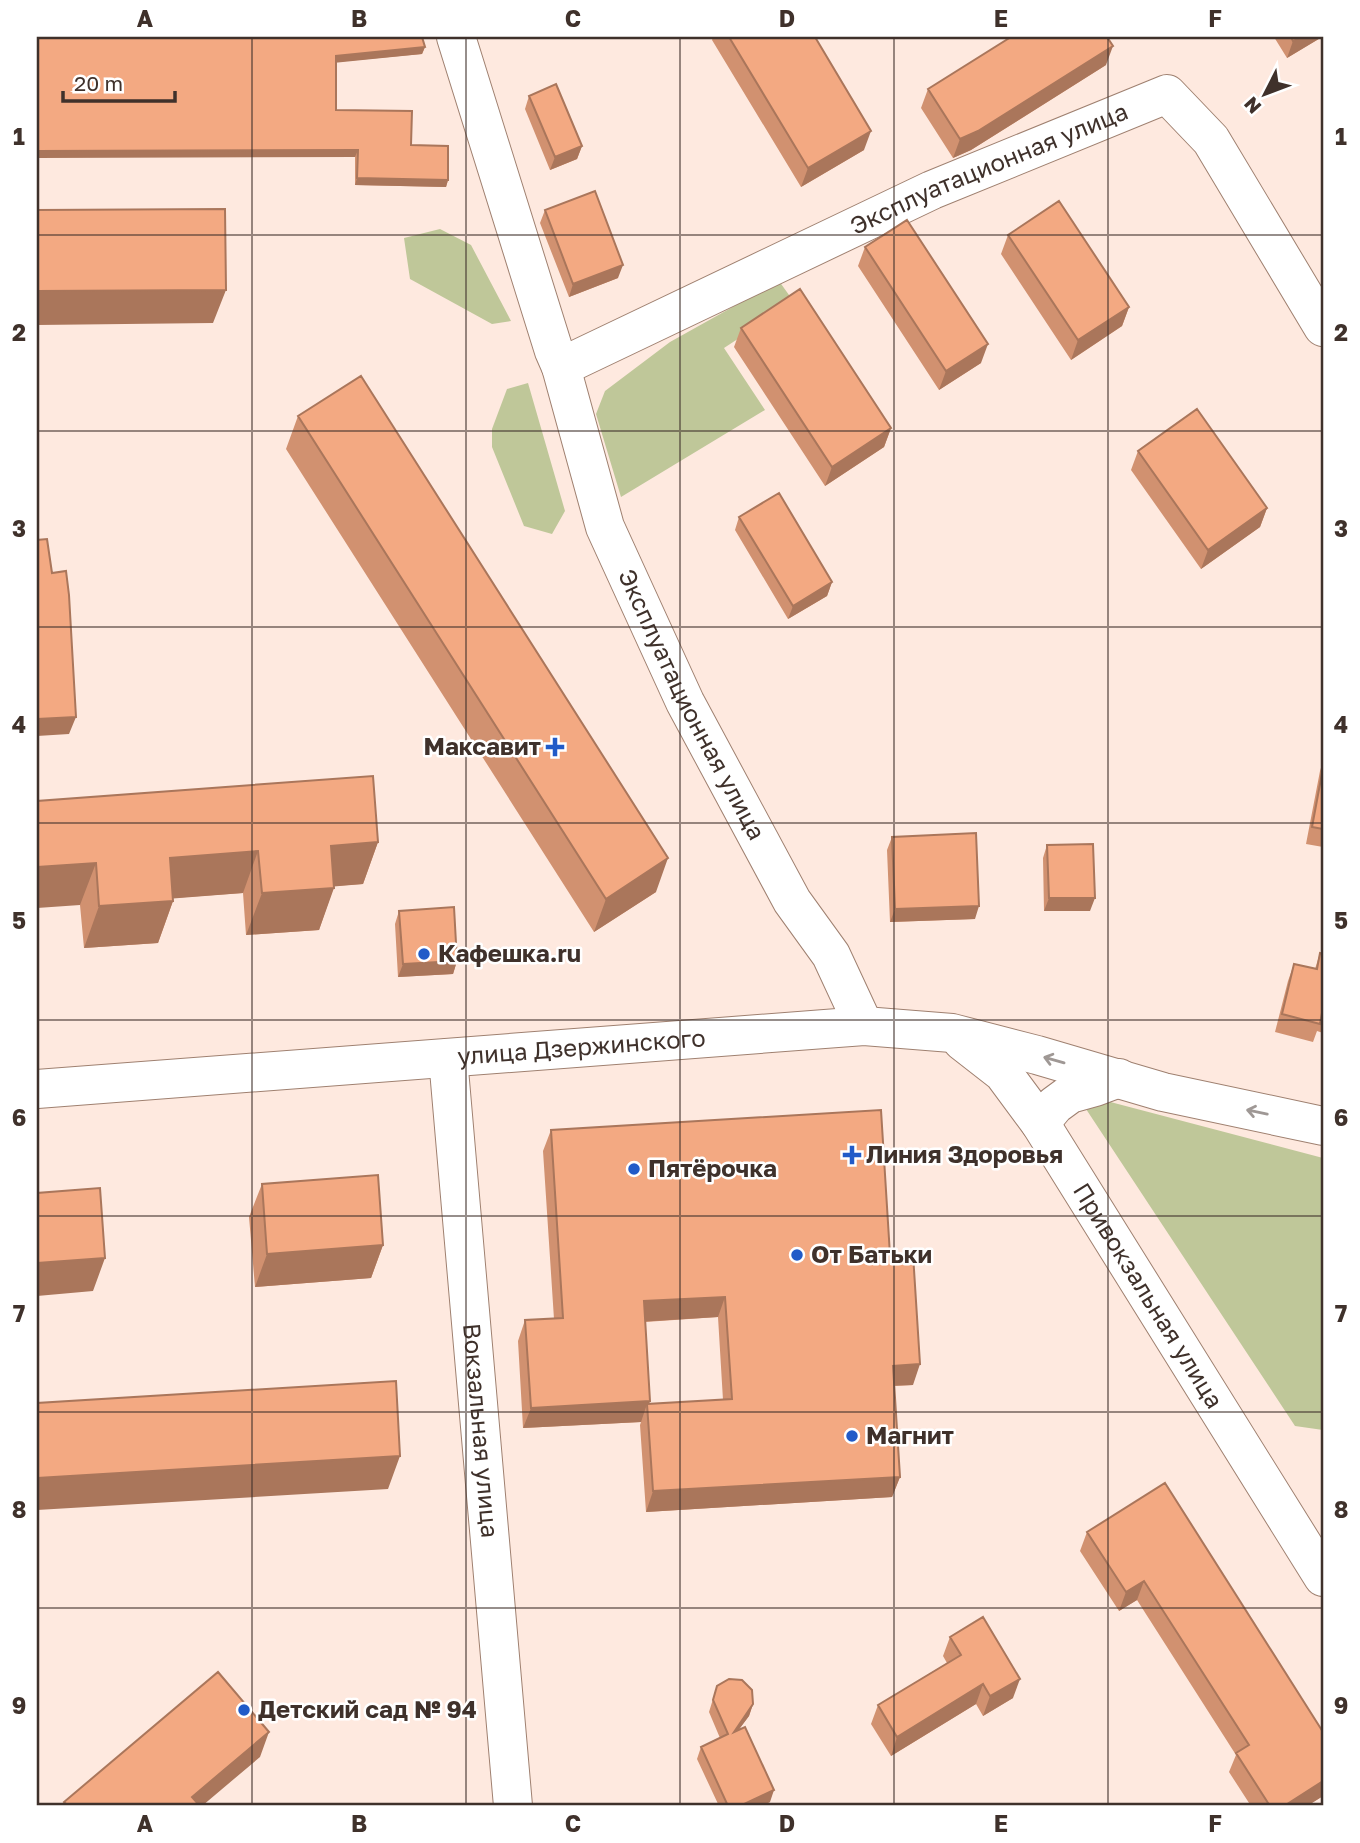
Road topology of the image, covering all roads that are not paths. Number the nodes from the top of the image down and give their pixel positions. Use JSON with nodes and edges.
{"nodes":[{"id":1,"x":456,"y":37,"type":"edge"},
{"id":2,"x":1323,"y":327,"type":"edge"},
{"id":3,"x":561,"y":367,"type":"junction"},
{"id":4,"x":864,"y":1026,"type":"junction"},
{"id":5,"x":952,"y":1033,"type":"junction"},
{"id":6,"x":448,"y":1058,"type":"junction"},
{"id":7,"x":1119,"y":1078,"type":"junction"},
{"id":8,"x":37,"y":1089,"type":"edge"},
{"id":9,"x":1040,"y":1123,"type":"junction"},
{"id":10,"x":1323,"y":1126,"type":"edge"},
{"id":11,"x":1323,"y":1577,"type":"edge"},
{"id":12,"x":513,"y":1806,"type":"edge"}],
"edges":[{"from":1,"to":3,"type":"street","name":"Эксплуатационная улица"},
{"from":2,"to":3,"type":"street","name":"Эксплуатационная улица"},
{"from":3,"to":4,"type":"street","name":"Эксплуатационная улица"},
{"from":4,"to":5,"type":"street","name":"улица Дзержинского"},
{"from":4,"to":6,"type":"street","name":"улица Дзержинского"},
{"from":7,"to":5,"type":"street","name":"улица Дзержинского","one_way":true},
{"from":5,"to":9,"type":"street","name":"Привокзальная улица"},
{"from":6,"to":8,"type":"street","name":"улица Дзержинского"},
{"from":6,"to":12,"type":"street","name":"Вокзальная улица"},
{"from":7,"to":9,"type":"street"},
{"from":10,"to":7,"type":"street","name":"улица Дзержинского","one_way":true},
{"from":9,"to":11,"type":"street","name":"Привокзальная улица"}]}
